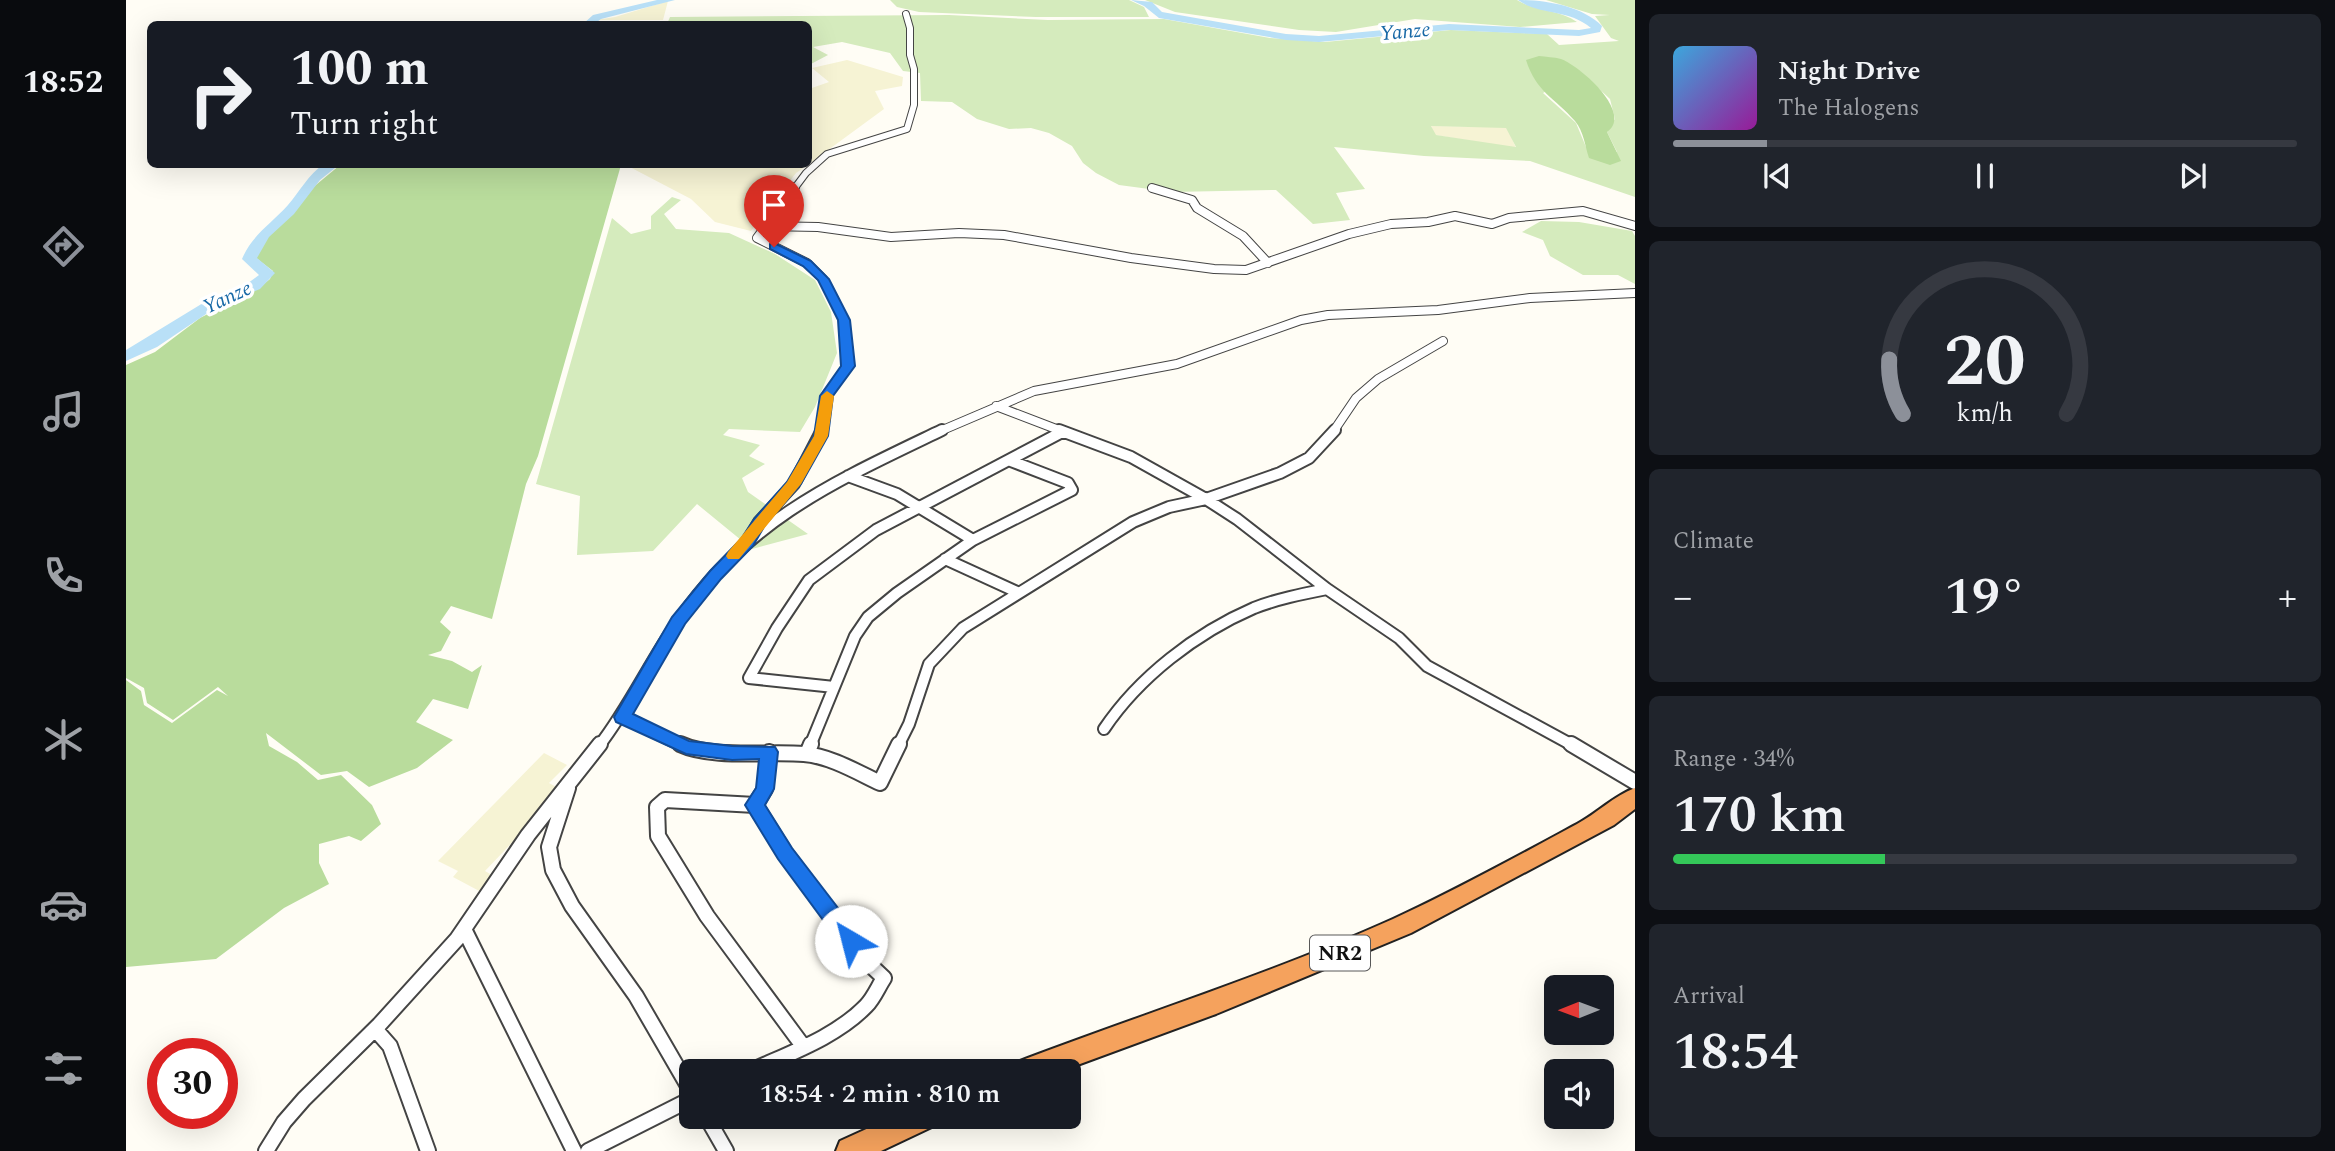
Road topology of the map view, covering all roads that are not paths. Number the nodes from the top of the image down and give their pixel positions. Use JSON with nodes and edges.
{"nodes":[{"id":1,"x":906,"y":14,"type":"dead end"},
{"id":2,"x":812,"y":167,"type":"edge"},
{"id":3,"x":811,"y":168,"type":"edge"},
{"id":4,"x":1152,"y":188,"type":"dead end"},
{"id":5,"x":765,"y":226,"type":"junction"},
{"id":6,"x":1635,"y":226,"type":"edge"},
{"id":7,"x":1268,"y":263,"type":"junction"},
{"id":8,"x":1635,"y":293,"type":"edge"},
{"id":9,"x":1443,"y":341,"type":"dead end"},
{"id":10,"x":996,"y":406,"type":"junction"},
{"id":11,"x":1062,"y":432,"type":"junction"},
{"id":12,"x":1011,"y":461,"type":"junction"},
{"id":13,"x":848,"y":476,"type":"junction"},
{"id":14,"x":1206,"y":499,"type":"junction"},
{"id":15,"x":919,"y":507,"type":"junction"},
{"id":16,"x":973,"y":540,"type":"junction"},
{"id":17,"x":747,"y":542,"type":"junction"},
{"id":18,"x":945,"y":559,"type":"junction"},
{"id":19,"x":1327,"y":589,"type":"junction"},
{"id":20,"x":1017,"y":592,"type":"junction"},
{"id":21,"x":834,"y":687,"type":"junction"},
{"id":22,"x":622,"y":717,"type":"junction"},
{"id":23,"x":1104,"y":729,"type":"dead end"},
{"id":24,"x":769,"y":752,"type":"junction"},
{"id":25,"x":807,"y":754,"type":"junction"},
{"id":26,"x":570,"y":781,"type":"junction"},
{"id":27,"x":1635,"y":782,"type":"edge"},
{"id":28,"x":1635,"y":797,"type":"edge"},
{"id":29,"x":755,"y":805,"type":"junction"},
{"id":30,"x":464,"y":929,"type":"junction"},
{"id":31,"x":375,"y":1030,"type":"junction"},
{"id":32,"x":803,"y":1046,"type":"junction"},
{"id":33,"x":776,"y":1059,"type":"edge"},
{"id":34,"x":1060,"y":1059,"type":"edge"},
{"id":35,"x":679,"y":1070,"type":"edge"},
{"id":36,"x":679,"y":1105,"type":"edge"},
{"id":37,"x":713,"y":1129,"type":"edge"},
{"id":38,"x":898,"y":1129,"type":"edge"},
{"id":39,"x":266,"y":1151,"type":"edge"},
{"id":40,"x":428,"y":1151,"type":"edge"},
{"id":41,"x":574,"y":1151,"type":"edge"},
{"id":42,"x":588,"y":1151,"type":"edge"},
{"id":43,"x":726,"y":1151,"type":"edge"},
{"id":44,"x":850,"y":1151,"type":"edge"}],
"edges":[{"from":1,"to":2,"type":"street"},
{"from":3,"to":5,"type":"street"},
{"from":4,"to":7,"type":"street"},
{"from":5,"to":7,"type":"street"},
{"from":5,"to":17,"type":"street"},
{"from":6,"to":7,"type":"street"},
{"from":8,"to":10,"type":"street"},
{"from":9,"to":14,"type":"street"},
{"from":10,"to":11,"type":"street"},
{"from":10,"to":13,"type":"street"},
{"from":11,"to":12,"type":"street"},
{"from":11,"to":14,"type":"street"},
{"from":12,"to":15,"type":"street"},
{"from":12,"to":16,"type":"street"},
{"from":13,"to":15,"type":"street"},
{"from":13,"to":17,"type":"street"},
{"from":14,"to":19,"type":"street"},
{"from":14,"to":20,"type":"street"},
{"from":15,"to":16,"type":"street"},
{"from":15,"to":21,"type":"street"},
{"from":16,"to":18,"type":"street"},
{"from":17,"to":22,"type":"street"},
{"from":18,"to":20,"type":"street"},
{"from":18,"to":21,"type":"street"},
{"from":19,"to":23,"type":"street"},
{"from":19,"to":27,"type":"street"},
{"from":20,"to":25,"type":"street"},
{"from":21,"to":25,"type":"street"},
{"from":22,"to":24,"type":"street"},
{"from":22,"to":26,"type":"street"},
{"from":24,"to":25,"type":"street"},
{"from":24,"to":29,"type":"street"},
{"from":26,"to":30,"type":"street"},
{"from":26,"to":35,"type":"street"},
{"from":28,"to":34,"type":"highway","number":"NR2"},
{"from":29,"to":32,"type":"street"},
{"from":29,"to":32,"type":"street"},
{"from":30,"to":31,"type":"street"},
{"from":30,"to":41,"type":"street"},
{"from":31,"to":39,"type":"street"},
{"from":31,"to":40,"type":"street"},
{"from":32,"to":33,"type":"street"},
{"from":36,"to":42,"type":"street"},
{"from":37,"to":43,"type":"street"},
{"from":38,"to":44,"type":"highway"}]}
